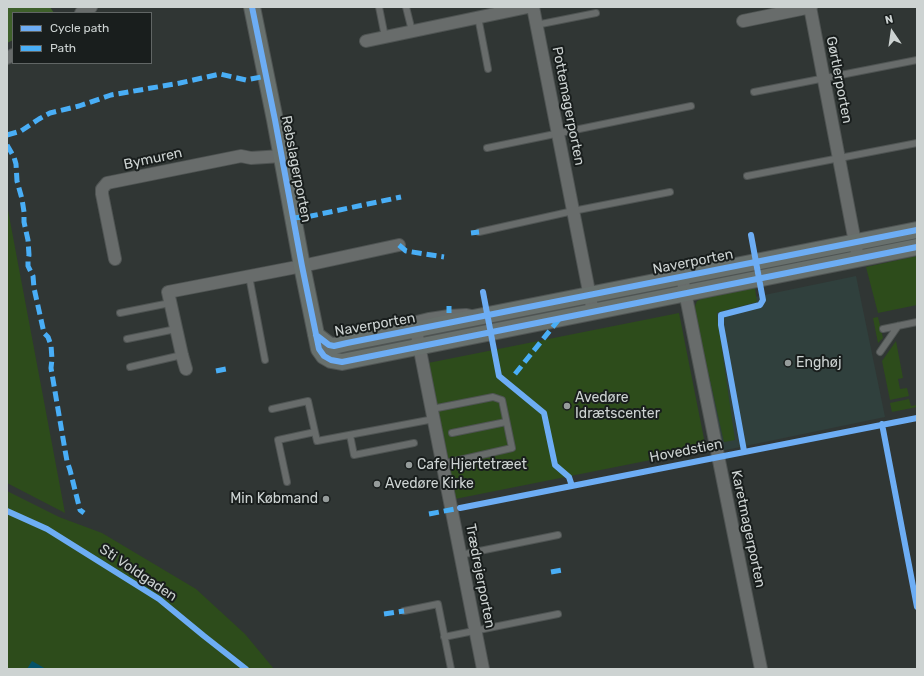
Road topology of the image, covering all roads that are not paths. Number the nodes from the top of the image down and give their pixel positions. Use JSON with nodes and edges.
{"nodes":[{"id":1,"x":252,"y":7,"type":"edge"},
{"id":2,"x":378,"y":7,"type":"edge"},
{"id":3,"x":406,"y":7,"type":"edge"},
{"id":4,"x":528,"y":7,"type":"edge"},
{"id":5,"x":533,"y":7,"type":"edge"},
{"id":6,"x":810,"y":7,"type":"edge"},
{"id":7,"x":514,"y":8,"type":"edge"},
{"id":8,"x":485,"y":13,"type":"edge"},
{"id":9,"x":596,"y":13,"type":"dead end"},
{"id":10,"x":743,"y":21,"type":"dead end"},
{"id":11,"x":536,"y":25,"type":"junction"},
{"id":12,"x":412,"y":31,"type":"junction"},
{"id":13,"x":385,"y":37,"type":"junction"},
{"id":14,"x":366,"y":41,"type":"dead end"},
{"id":15,"x":917,"y":60,"type":"edge"},
{"id":16,"x":488,"y":69,"type":"dead end"},
{"id":17,"x":824,"y":78,"type":"junction"},
{"id":18,"x":754,"y":92,"type":"dead end"},
{"id":19,"x":691,"y":106,"type":"dead end"},
{"id":20,"x":558,"y":134,"type":"junction"},
{"id":21,"x":917,"y":143,"type":"edge"},
{"id":22,"x":487,"y":148,"type":"dead end"},
{"id":23,"x":282,"y":156,"type":"junction"},
{"id":24,"x":839,"y":157,"type":"junction"},
{"id":25,"x":747,"y":176,"type":"dead end"},
{"id":26,"x":670,"y":192,"type":"dead end"},
{"id":27,"x":573,"y":211,"type":"junction"},
{"id":28,"x":917,"y":230,"type":"edge"},
{"id":29,"x":479,"y":232,"type":"dead end"},
{"id":30,"x":855,"y":242,"type":"junction"},
{"id":31,"x":399,"y":245,"type":"dead end"},
{"id":32,"x":917,"y":247,"type":"edge"},
{"id":33,"x":858,"y":258,"type":"junction"},
{"id":34,"x":115,"y":259,"type":"dead end"},
{"id":35,"x":302,"y":266,"type":"junction"},
{"id":36,"x":249,"y":276,"type":"junction"},
{"id":37,"x":682,"y":277,"type":"junction"},
{"id":38,"x":685,"y":293,"type":"junction"},
{"id":39,"x":590,"y":295,"type":"junction"},
{"id":40,"x":170,"y":303,"type":"junction"},
{"id":41,"x":593,"y":312,"type":"junction"},
{"id":42,"x":120,"y":313,"type":"dead end"},
{"id":43,"x":482,"y":316,"type":"junction"},
{"id":44,"x":917,"y":322,"type":"edge"},
{"id":45,"x":898,"y":326,"type":"junction"},
{"id":46,"x":176,"y":329,"type":"junction"},
{"id":47,"x":883,"y":329,"type":"dead end"},
{"id":48,"x":416,"y":330,"type":"junction"},
{"id":49,"x":316,"y":335,"type":"junction"},
{"id":50,"x":390,"y":335,"type":"junction"},
{"id":51,"x":127,"y":339,"type":"dead end"},
{"id":52,"x":419,"y":346,"type":"junction"},
{"id":53,"x":880,"y":352,"type":"dead end"},
{"id":54,"x":182,"y":356,"type":"junction"},
{"id":55,"x":265,"y":360,"type":"dead end"},
{"id":56,"x":130,"y":367,"type":"dead end"},
{"id":57,"x":186,"y":369,"type":"dead end"},
{"id":58,"x":272,"y":409,"type":"dead end"},
{"id":59,"x":433,"y":414,"type":"junction"},
{"id":60,"x":506,"y":422,"type":"junction"},
{"id":61,"x":315,"y":432,"type":"junction"},
{"id":62,"x":452,"y":433,"type":"dead end"},
{"id":63,"x":350,"y":434,"type":"junction"},
{"id":64,"x":414,"y":443,"type":"dead end"},
{"id":65,"x":442,"y":464,"type":"junction"},
{"id":66,"x":287,"y":482,"type":"dead end"},
{"id":67,"x":558,"y":535,"type":"dead end"},
{"id":68,"x":460,"y":554,"type":"junction"},
{"id":69,"x":404,"y":611,"type":"dead end"},
{"id":70,"x":558,"y":614,"type":"dead end"},
{"id":71,"x":475,"y":630,"type":"junction"},
{"id":72,"x":444,"y":637,"type":"junction"},
{"id":73,"x":451,"y":669,"type":"edge"},
{"id":74,"x":483,"y":669,"type":"edge"},
{"id":75,"x":761,"y":669,"type":"edge"}],
"edges":[{"from":1,"to":23,"type":"street","name":"Rebslagerporten"},
{"from":2,"to":13,"type":"lane"},
{"from":3,"to":12,"type":"lane"},
{"from":4,"to":7,"type":"street"},
{"from":5,"to":11,"type":"street","name":"Pottemagerporten"},
{"from":6,"to":10,"type":"street","name":"Gørtlerporten"},
{"from":6,"to":17,"type":"street","name":"Gørtlerporten"},
{"from":7,"to":8,"type":"street"},
{"from":8,"to":12,"type":"street"},
{"from":8,"to":16,"type":"lane"},
{"from":9,"to":11,"type":"lane"},
{"from":11,"to":20,"type":"street","name":"Pottemagerporten"},
{"from":12,"to":13,"type":"street"},
{"from":13,"to":14,"type":"street"},
{"from":15,"to":17,"type":"lane"},
{"from":17,"to":18,"type":"lane"},
{"from":17,"to":24,"type":"street","name":"Gørtlerporten"},
{"from":19,"to":20,"type":"lane"},
{"from":20,"to":22,"type":"lane"},
{"from":20,"to":27,"type":"street","name":"Pottemagerporten"},
{"from":21,"to":24,"type":"lane"},
{"from":23,"to":34,"type":"street","name":"Bymuren"},
{"from":23,"to":35,"type":"street","name":"Rebslagerporten"},
{"from":24,"to":25,"type":"lane"},
{"from":24,"to":30,"type":"street","name":"Gørtlerporten"},
{"from":26,"to":27,"type":"lane"},
{"from":27,"to":29,"type":"lane"},
{"from":27,"to":39,"type":"street","name":"Pottemagerporten"},
{"from":28,"to":30,"type":"street","name":"Naverporten"},
{"from":30,"to":33,"type":"street","name":"Gørtlerporten"},
{"from":30,"to":37,"type":"street","name":"Naverporten"},
{"from":31,"to":35,"type":"street"},
{"from":32,"to":33,"type":"street","name":"Naverporten"},
{"from":33,"to":38,"type":"street","name":"Naverporten"},
{"from":35,"to":36,"type":"street"},
{"from":35,"to":49,"type":"street","name":"Rebslagerporten"},
{"from":36,"to":40,"type":"street"},
{"from":36,"to":55,"type":"lane"},
{"from":37,"to":38,"type":"street","name":"Karetmagerporten"},
{"from":37,"to":39,"type":"street","name":"Naverporten"},
{"from":38,"to":41,"type":"street","name":"Naverporten"},
{"from":38,"to":75,"type":"street","name":"Karetmagerporten"},
{"from":39,"to":41,"type":"street","name":"Pottemagerporten"},
{"from":39,"to":43,"type":"street","name":"Naverporten"},
{"from":40,"to":42,"type":"lane"},
{"from":40,"to":46,"type":"street"},
{"from":41,"to":52,"type":"street","name":"Naverporten"},
{"from":43,"to":48,"type":"street","name":"Naverporten"},
{"from":43,"to":50,"type":"lane"},
{"from":44,"to":45,"type":"lane"},
{"from":45,"to":47,"type":"lane"},
{"from":45,"to":53,"type":"lane"},
{"from":46,"to":51,"type":"lane"},
{"from":46,"to":54,"type":"street"},
{"from":48,"to":50,"type":"street","name":"Naverporten"},
{"from":48,"to":52,"type":"street","name":"Trædrejerporten"},
{"from":49,"to":50,"type":"street","name":"Naverporten"},
{"from":49,"to":52,"type":"street","name":"Naverporten"},
{"from":52,"to":59,"type":"street","name":"Trædrejerporten"},
{"from":54,"to":56,"type":"lane"},
{"from":54,"to":57,"type":"street"},
{"from":58,"to":61,"type":"lane"},
{"from":59,"to":60,"type":"lane"},
{"from":59,"to":63,"type":"lane"},
{"from":59,"to":65,"type":"street","name":"Trædrejerporten"},
{"from":60,"to":62,"type":"lane"},
{"from":60,"to":65,"type":"lane"},
{"from":61,"to":63,"type":"lane"},
{"from":61,"to":66,"type":"lane"},
{"from":63,"to":64,"type":"lane"},
{"from":65,"to":68,"type":"street","name":"Trædrejerporten"},
{"from":67,"to":68,"type":"lane"},
{"from":68,"to":71,"type":"street","name":"Trædrejerporten"},
{"from":69,"to":72,"type":"lane"},
{"from":70,"to":71,"type":"lane"},
{"from":71,"to":72,"type":"lane"},
{"from":71,"to":74,"type":"street","name":"Trædrejerporten"},
{"from":72,"to":73,"type":"lane"}]}
